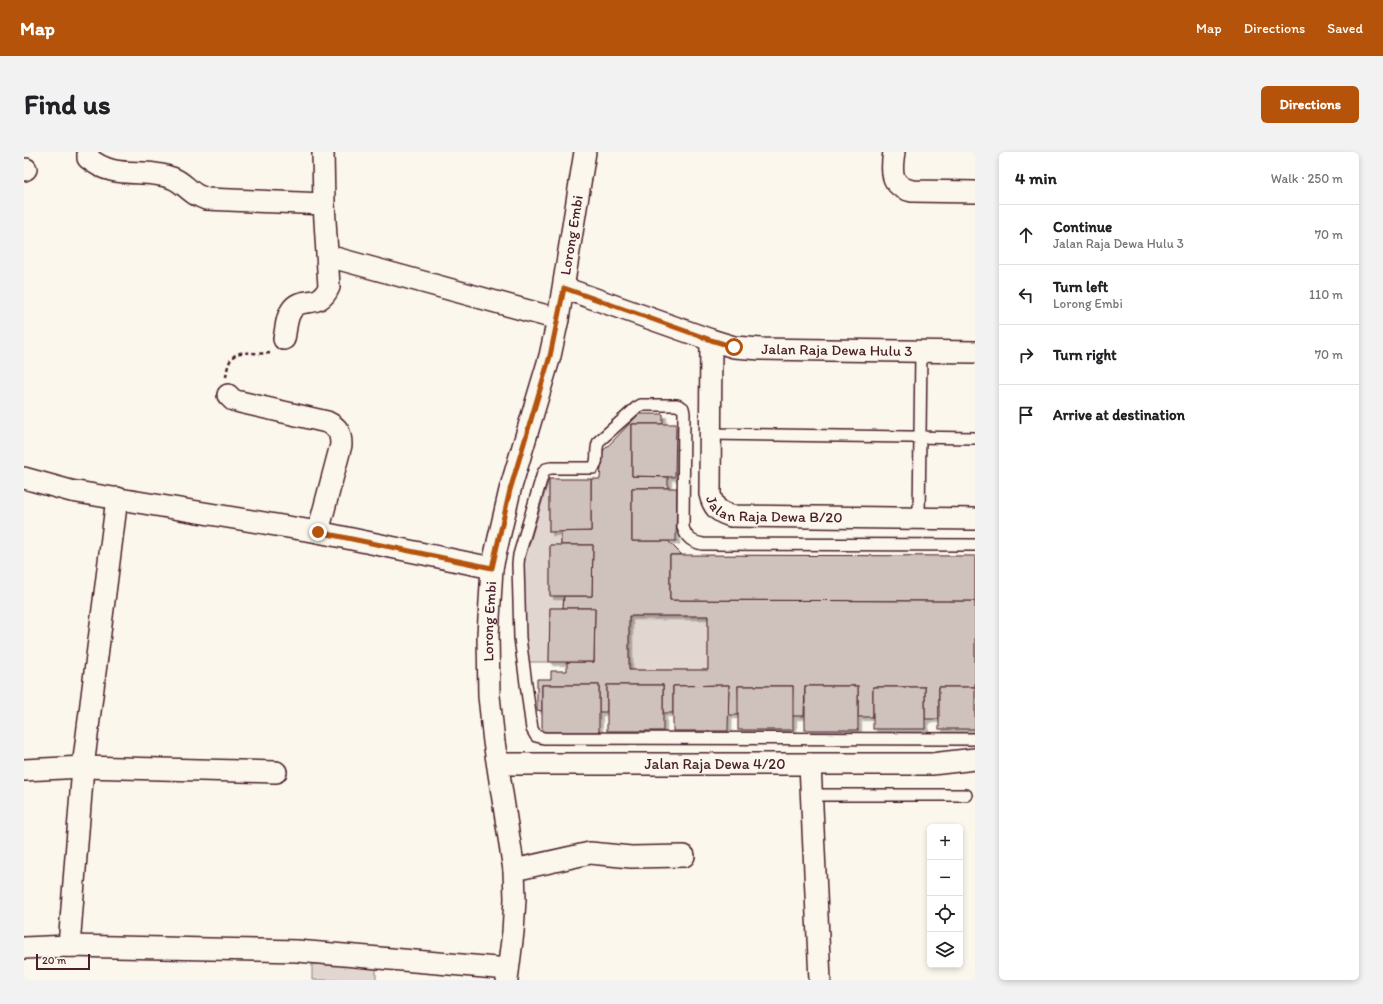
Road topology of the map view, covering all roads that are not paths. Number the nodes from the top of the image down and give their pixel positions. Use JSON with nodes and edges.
{"nodes":[{"id":1,"x":88,"y":152,"type":"edge"},
{"id":2,"x":323,"y":152,"type":"edge"},
{"id":3,"x":894,"y":152,"type":"edge"},
{"id":4,"x":580,"y":153,"type":"edge"},
{"id":5,"x":975,"y":192,"type":"edge"},
{"id":6,"x":324,"y":204,"type":"junction"},
{"id":7,"x":328,"y":256,"type":"junction"},
{"id":8,"x":564,"y":288,"type":"junction"},
{"id":9,"x":558,"y":319,"type":"junction"},
{"id":10,"x":284,"y":339,"type":"road end"},
{"id":11,"x":711,"y":340,"type":"junction"},
{"id":12,"x":921,"y":351,"type":"junction"},
{"id":13,"x":975,"y":352,"type":"edge"},
{"id":14,"x":228,"y":395,"type":"road end"},
{"id":15,"x":710,"y":434,"type":"junction"},
{"id":16,"x":920,"y":437,"type":"junction"},
{"id":17,"x":975,"y":438,"type":"edge"},
{"id":18,"x":24,"y":478,"type":"edge"},
{"id":19,"x":117,"y":498,"type":"junction"},
{"id":20,"x":919,"y":518,"type":"junction"},
{"id":21,"x":975,"y":519,"type":"edge"},
{"id":22,"x":318,"y":532,"type":"junction"},
{"id":23,"x":975,"y":545,"type":"edge"},
{"id":24,"x":492,"y":568,"type":"junction"},
{"id":25,"x":975,"y":739,"type":"edge"},
{"id":26,"x":975,"y":759,"type":"edge"},
{"id":27,"x":498,"y":764,"type":"junction"},
{"id":28,"x":810,"y":764,"type":"junction"},
{"id":29,"x":932,"y":764,"type":"junction"},
{"id":30,"x":83,"y":767,"type":"junction"},
{"id":31,"x":24,"y":770,"type":"edge"},
{"id":32,"x":975,"y":770,"type":"edge"},
{"id":33,"x":276,"y":772,"type":"dead end"},
{"id":34,"x":812,"y":795,"type":"junction"},
{"id":35,"x":966,"y":795,"type":"dead end"},
{"id":36,"x":684,"y":856,"type":"dead end"},
{"id":37,"x":514,"y":870,"type":"junction"},
{"id":38,"x":69,"y":946,"type":"junction"},
{"id":39,"x":24,"y":948,"type":"edge"},
{"id":40,"x":507,"y":974,"type":"edge"},
{"id":41,"x":820,"y":980,"type":"edge"}],
"edges":[{"from":1,"to":6,"type":"street"},
{"from":2,"to":6,"type":"street"},
{"from":3,"to":5,"type":"street"},
{"from":4,"to":8,"type":"street","name":"Lorong Embi"},
{"from":6,"to":7,"type":"street"},
{"from":7,"to":9,"type":"street"},
{"from":7,"to":10,"type":"street"},
{"from":8,"to":9,"type":"street","name":"Lorong Embi"},
{"from":8,"to":11,"type":"street","name":"Jalan Raja Dewa Hulu 3"},
{"from":9,"to":24,"type":"street","name":"Lorong Embi"},
{"from":11,"to":12,"type":"street","name":"Jalan Raja Dewa Hulu 3"},
{"from":11,"to":15,"type":"street","name":"Jalan Raja Dewa B/20"},
{"from":12,"to":13,"type":"street","name":"Jalan Raja Dewa Hulu 3"},
{"from":12,"to":16,"type":"lane"},
{"from":14,"to":22,"type":"street"},
{"from":15,"to":16,"type":"lane"},
{"from":15,"to":20,"type":"street","name":"Jalan Raja Dewa B/20"},
{"from":16,"to":17,"type":"lane"},
{"from":16,"to":20,"type":"lane"},
{"from":18,"to":19,"type":"street"},
{"from":19,"to":22,"type":"street"},
{"from":19,"to":30,"type":"street"},
{"from":20,"to":21,"type":"street","name":"Jalan Raja Dewa B/20"},
{"from":22,"to":24,"type":"street"},
{"from":23,"to":25,"type":"lane"},
{"from":24,"to":27,"type":"street","name":"Lorong Embi"},
{"from":26,"to":29,"type":"street","name":"Jalan Raja Dewa 4/20"},
{"from":27,"to":28,"type":"street","name":"Jalan Raja Dewa 4/20"},
{"from":27,"to":37,"type":"street","name":"Lorong Embi"},
{"from":28,"to":29,"type":"street","name":"Jalan Raja Dewa 4/20"},
{"from":28,"to":34,"type":"street"},
{"from":29,"to":32,"type":"street","name":"Jalan Raja Dewa 4/20"},
{"from":30,"to":31,"type":"street"},
{"from":30,"to":33,"type":"street"},
{"from":30,"to":38,"type":"street"},
{"from":34,"to":35,"type":"lane"},
{"from":34,"to":41,"type":"street"},
{"from":36,"to":37,"type":"street"},
{"from":37,"to":40,"type":"street","name":"Lorong Embi"},
{"from":38,"to":39,"type":"street"},
{"from":38,"to":40,"type":"street"}]}
